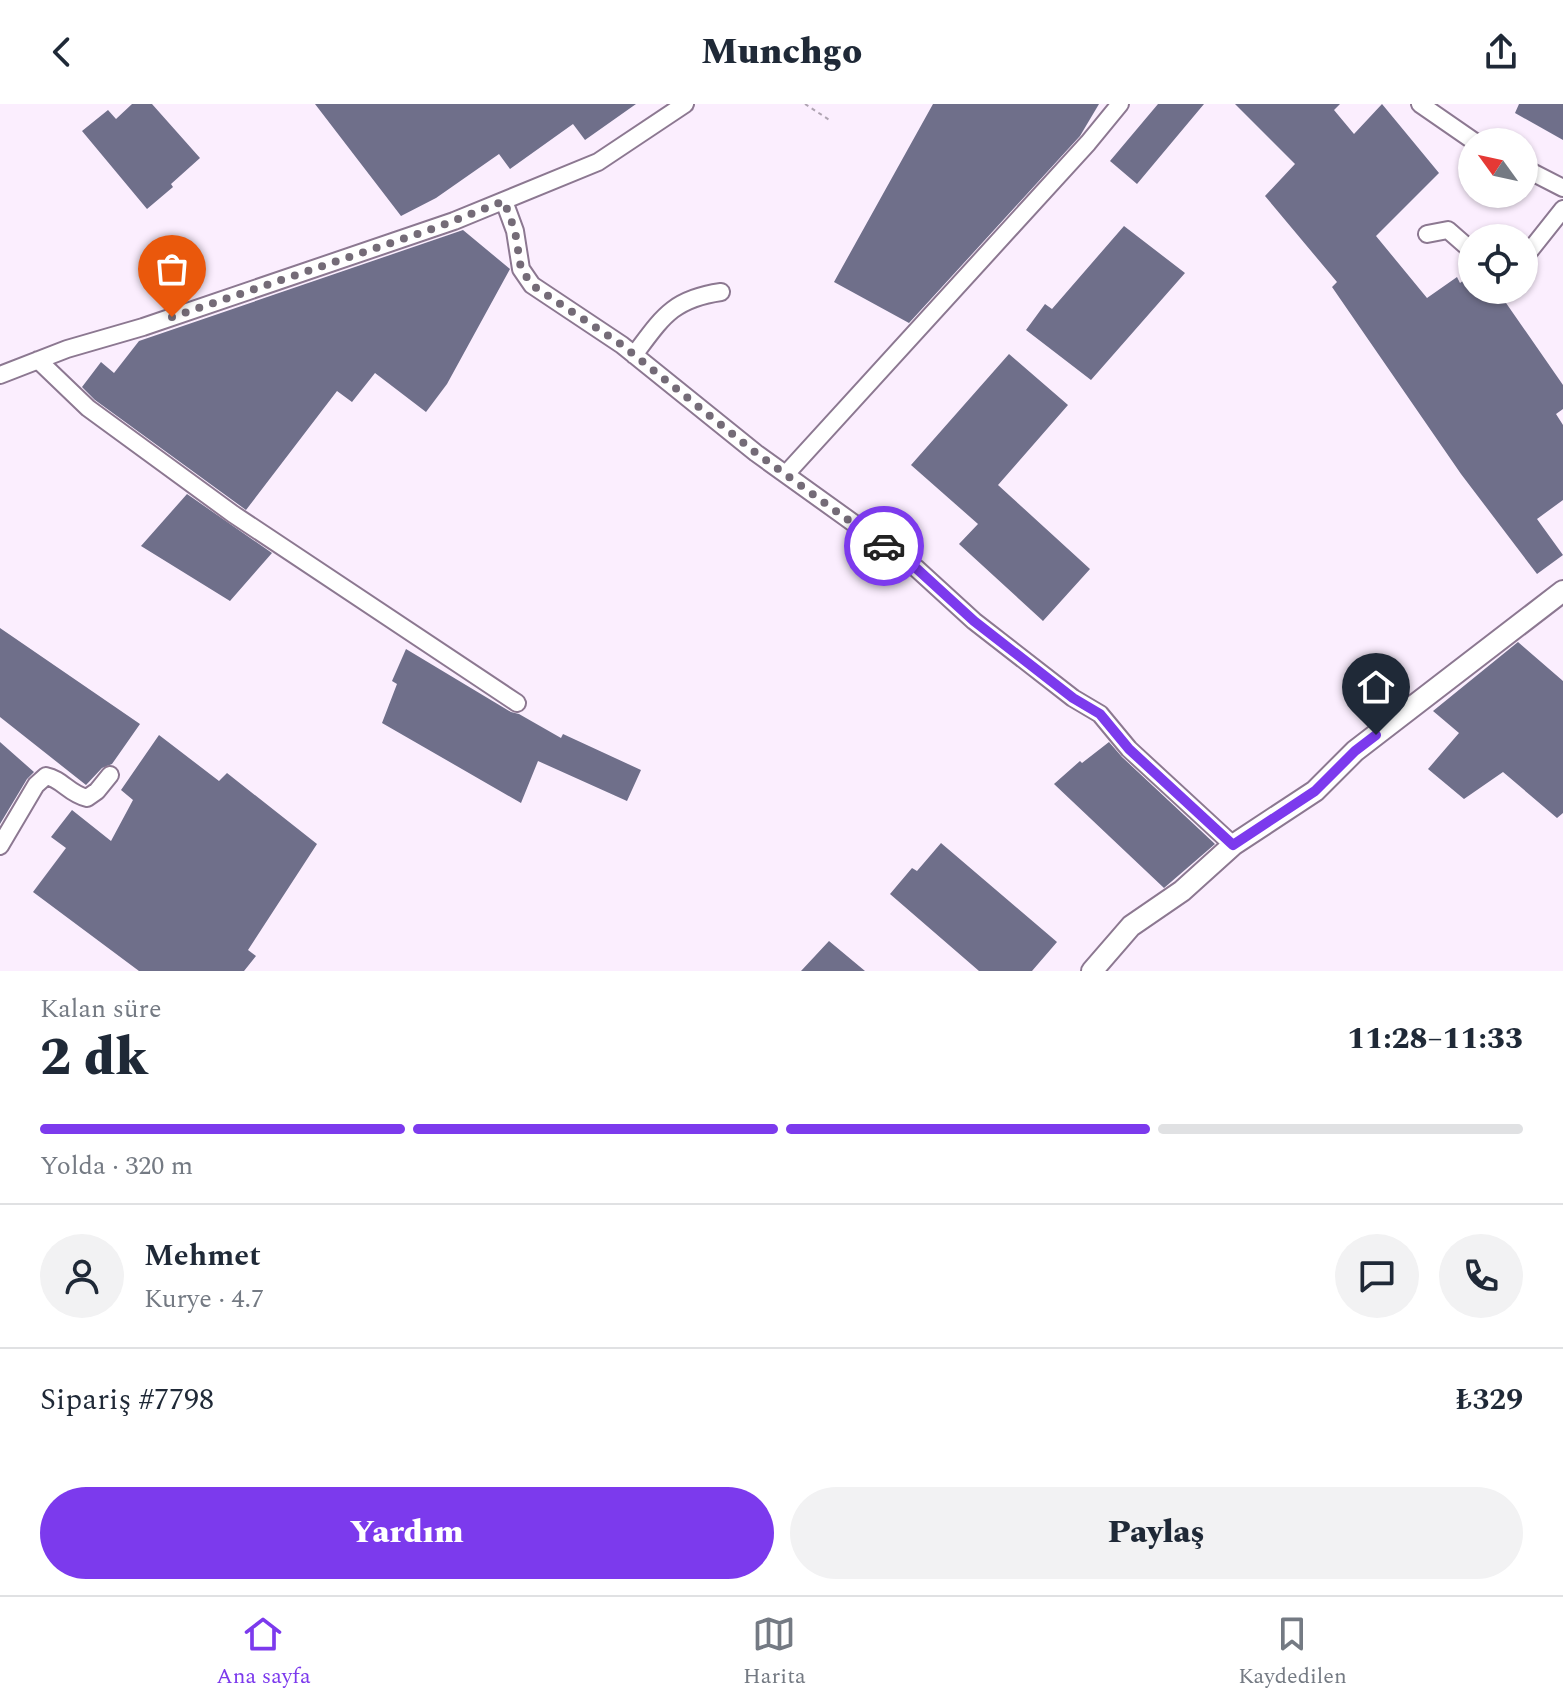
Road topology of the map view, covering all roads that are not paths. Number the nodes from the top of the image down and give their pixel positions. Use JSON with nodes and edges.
{"nodes":[{"id":1,"x":685,"y":104,"type":"edge"},
{"id":2,"x":1120,"y":104,"type":"edge"},
{"id":3,"x":1420,"y":104,"type":"edge"},
{"id":4,"x":1458,"y":130,"type":"edge"},
{"id":5,"x":1538,"y":175,"type":"edge"},
{"id":6,"x":1563,"y":188,"type":"edge"},
{"id":7,"x":504,"y":201,"type":"junction"},
{"id":8,"x":1563,"y":209,"type":"edge"},
{"id":9,"x":1427,"y":234,"type":"dead end"},
{"id":10,"x":1458,"y":239,"type":"edge"},
{"id":11,"x":1538,"y":240,"type":"edge"},
{"id":12,"x":721,"y":292,"type":"dead end"},
{"id":13,"x":634,"y":355,"type":"junction"},
{"id":14,"x":38,"y":360,"type":"junction"},
{"id":15,"x":0,"y":375,"type":"edge"},
{"id":16,"x":786,"y":474,"type":"junction"},
{"id":17,"x":1563,"y":591,"type":"edge"},
{"id":18,"x":517,"y":703,"type":"dead end"},
{"id":19,"x":110,"y":775,"type":"dead end"},
{"id":20,"x":1233,"y":845,"type":"junction"},
{"id":21,"x":0,"y":846,"type":"edge"},
{"id":22,"x":1092,"y":971,"type":"edge"}],
"edges":[{"from":1,"to":7,"type":"street"},
{"from":2,"to":16,"type":"street"},
{"from":3,"to":4,"type":"street"},
{"from":5,"to":6,"type":"street"},
{"from":7,"to":13,"type":"street"},
{"from":7,"to":14,"type":"street"},
{"from":8,"to":11,"type":"street"},
{"from":9,"to":10,"type":"street"},
{"from":12,"to":13,"type":"street"},
{"from":13,"to":16,"type":"street"},
{"from":14,"to":15,"type":"street"},
{"from":14,"to":18,"type":"street"},
{"from":16,"to":20,"type":"street"},
{"from":17,"to":20,"type":"street"},
{"from":19,"to":21,"type":"street"},
{"from":20,"to":22,"type":"street"}]}
